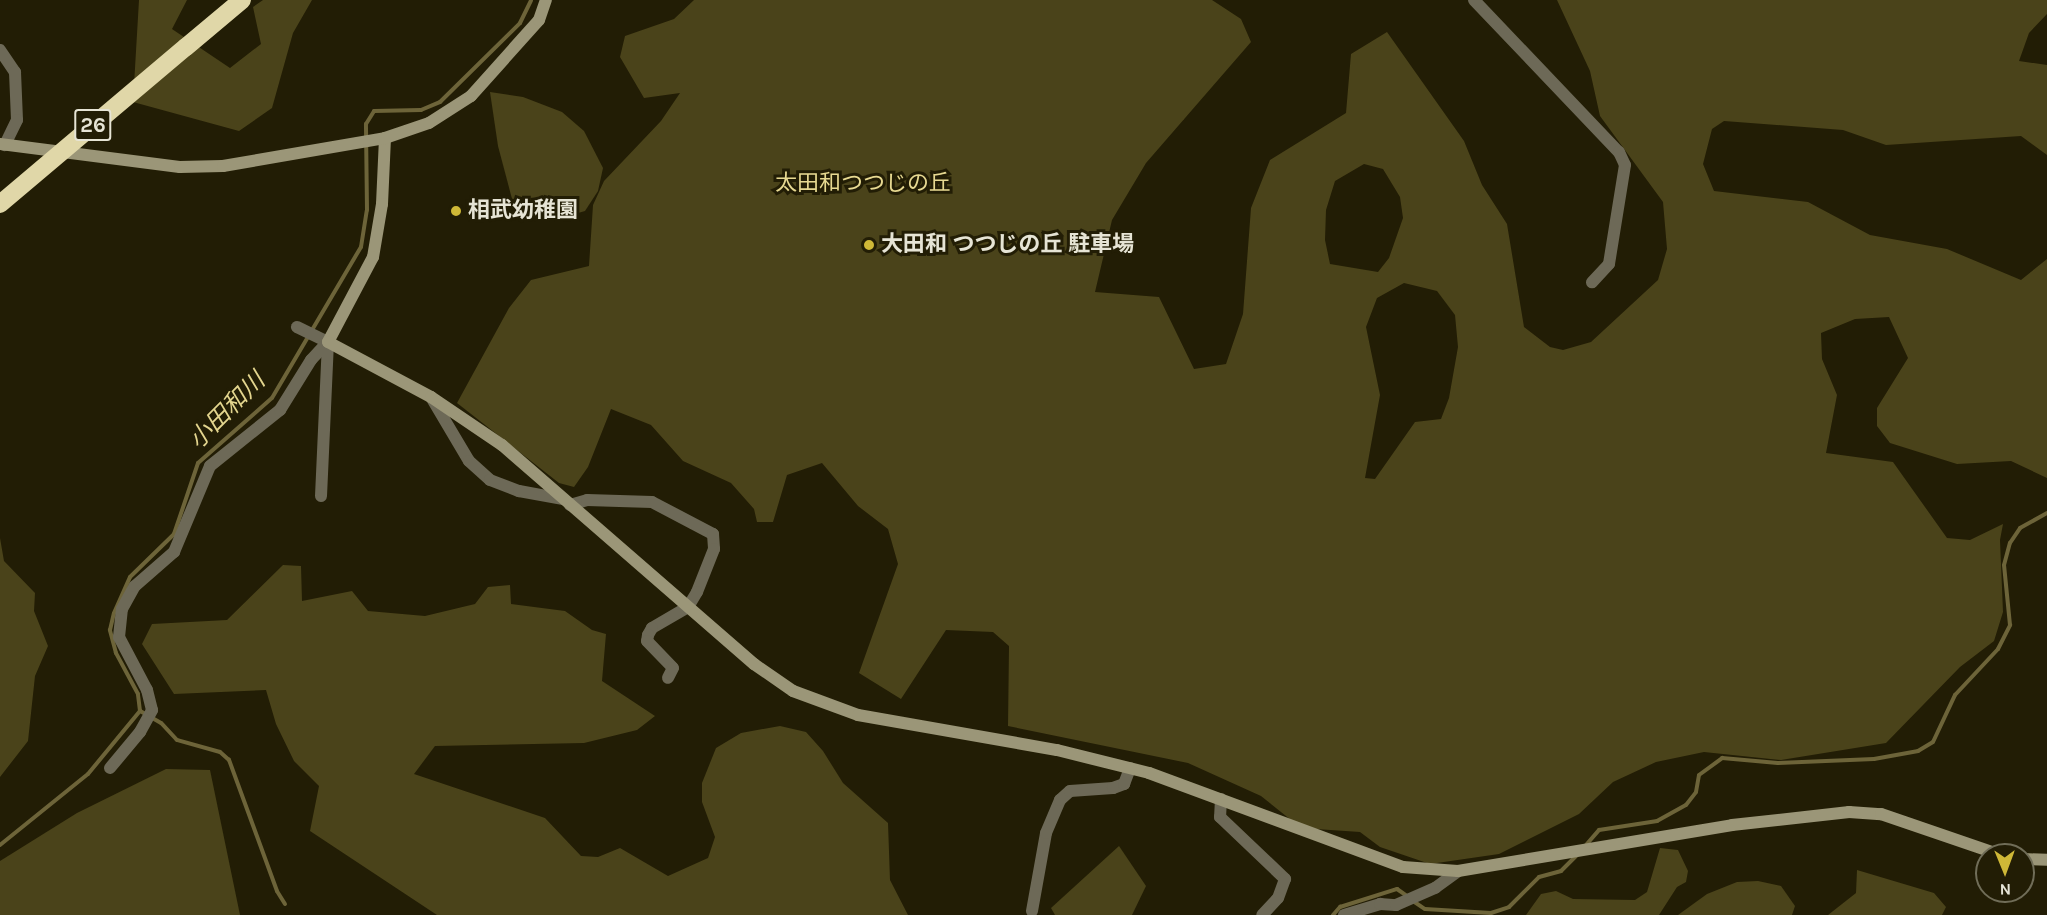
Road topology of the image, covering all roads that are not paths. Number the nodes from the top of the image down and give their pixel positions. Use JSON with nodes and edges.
{"nodes":[{"id":1,"x":231,"y":0,"type":"edge"},
{"id":2,"x":242,"y":0,"type":"edge"},
{"id":3,"x":546,"y":0,"type":"edge"},
{"id":4,"x":1474,"y":0,"type":"edge"},
{"id":5,"x":184,"y":44,"type":"junction"},
{"id":6,"x":0,"y":50,"type":"edge"},
{"id":7,"x":385,"y":138,"type":"junction"},
{"id":8,"x":2,"y":145,"type":"edge"},
{"id":9,"x":0,"y":194,"type":"edge"},
{"id":10,"x":0,"y":204,"type":"edge"},
{"id":11,"x":1592,"y":282,"type":"dead end"},
{"id":12,"x":297,"y":327,"type":"dead end"},
{"id":13,"x":328,"y":342,"type":"junction"},
{"id":14,"x":431,"y":397,"type":"junction"},
{"id":15,"x":321,"y":496,"type":"dead end"},
{"id":16,"x":567,"y":502,"type":"junction"},
{"id":17,"x":688,"y":607,"type":"junction"},
{"id":18,"x":668,"y":678,"type":"dead end"},
{"id":19,"x":110,"y":768,"type":"dead end"},
{"id":20,"x":1130,"y":768,"type":"junction"},
{"id":21,"x":1221,"y":799,"type":"junction"},
{"id":22,"x":1975,"y":846,"type":"edge"},
{"id":23,"x":1458,"y":871,"type":"junction"},
{"id":24,"x":1032,"y":911,"type":"dead end"},
{"id":25,"x":1262,"y":915,"type":"edge"},
{"id":26,"x":1344,"y":915,"type":"edge"}],
"edges":[{"from":1,"to":5,"type":"highway","number":"26"},
{"from":2,"to":5,"type":"highway","number":"26"},
{"from":3,"to":7,"type":"street"},
{"from":4,"to":11,"type":"street"},
{"from":5,"to":9,"type":"highway","number":"26"},
{"from":5,"to":10,"type":"highway","number":"26","bridge":true},
{"from":6,"to":8,"type":"street"},
{"from":7,"to":8,"type":"street"},
{"from":7,"to":13,"type":"street"},
{"from":12,"to":13,"type":"street"},
{"from":13,"to":14,"type":"street"},
{"from":13,"to":15,"type":"street"},
{"from":13,"to":19,"type":"street"},
{"from":14,"to":16,"type":"street"},
{"from":14,"to":16,"type":"street"},
{"from":16,"to":17,"type":"street"},
{"from":16,"to":17,"type":"street"},
{"from":17,"to":18,"type":"street"},
{"from":17,"to":20,"type":"street"},
{"from":20,"to":21,"type":"street"},
{"from":20,"to":24,"type":"street"},
{"from":21,"to":23,"type":"street"},
{"from":21,"to":25,"type":"street"},
{"from":22,"to":23,"type":"street"},
{"from":23,"to":26,"type":"street"}]}
